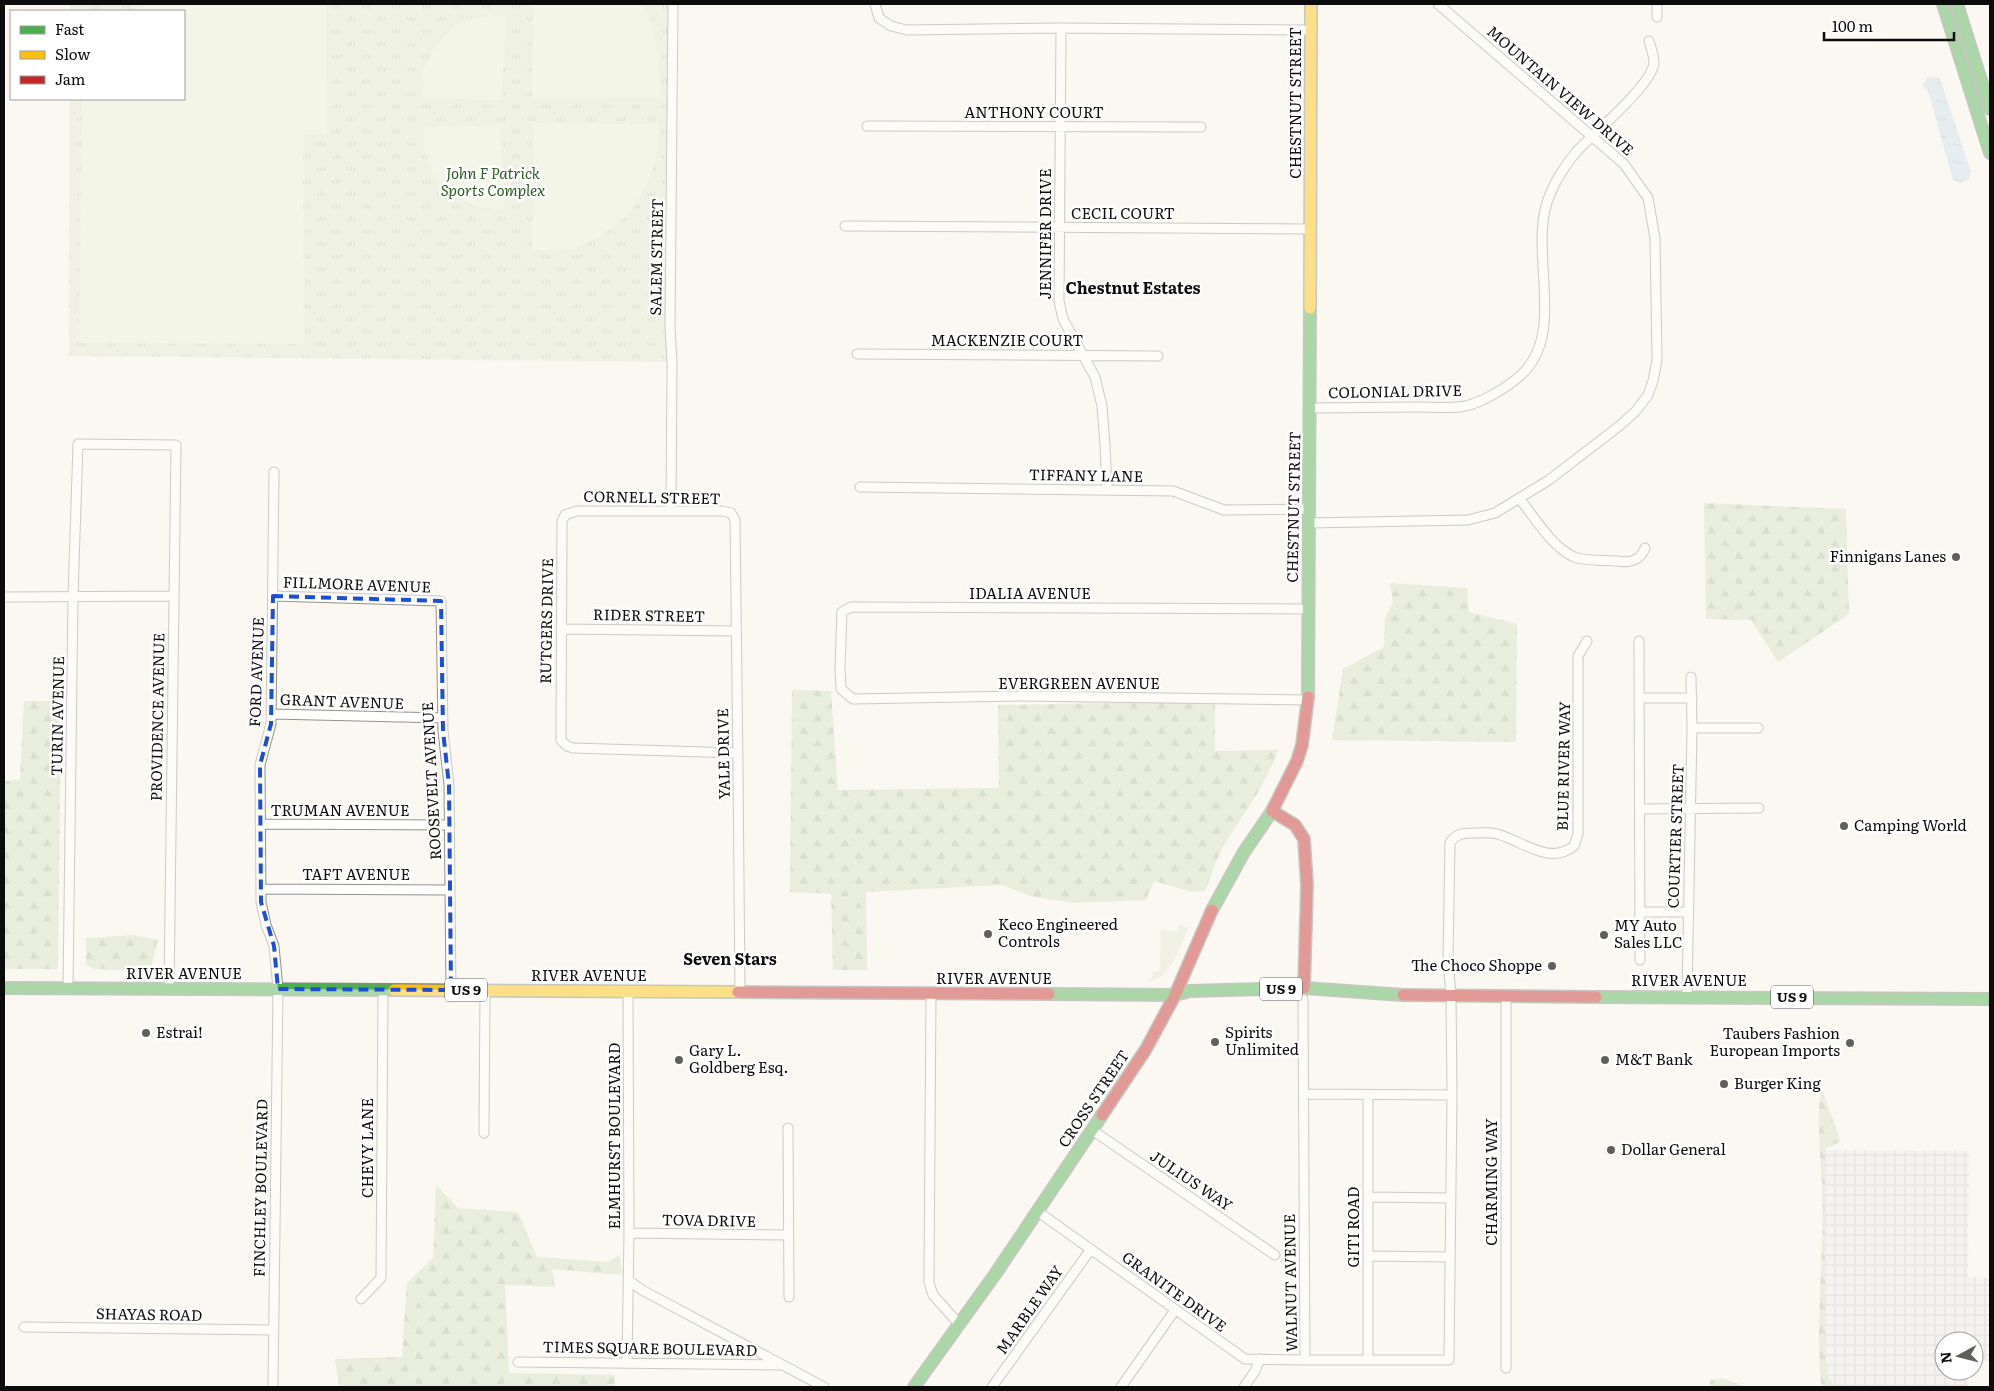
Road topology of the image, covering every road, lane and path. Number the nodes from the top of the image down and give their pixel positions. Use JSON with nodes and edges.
{"nodes":[{"id":1,"x":673,"y":4,"type":"edge"},
{"id":2,"x":875,"y":4,"type":"edge"},
{"id":3,"x":1311,"y":4,"type":"edge"},
{"id":4,"x":1438,"y":4,"type":"edge"},
{"id":5,"x":1657,"y":4,"type":"edge"},
{"id":6,"x":1943,"y":4,"type":"edge"},
{"id":7,"x":1957,"y":4,"type":"edge"},
{"id":8,"x":1657,"y":17,"type":"dead end"},
{"id":9,"x":1060,"y":28,"type":"junction"},
{"id":10,"x":1311,"y":30,"type":"junction"},
{"id":11,"x":1649,"y":41,"type":"dead end"},
{"id":12,"x":1990,"y":110,"type":"edge"},
{"id":13,"x":868,"y":126,"type":"dead end"},
{"id":14,"x":1060,"y":126,"type":"junction"},
{"id":15,"x":1201,"y":127,"type":"dead end"},
{"id":16,"x":1592,"y":136,"type":"junction"},
{"id":17,"x":1990,"y":153,"type":"edge"},
{"id":18,"x":845,"y":226,"type":"dead end"},
{"id":19,"x":1060,"y":227,"type":"junction"},
{"id":20,"x":1311,"y":229,"type":"junction"},
{"id":21,"x":857,"y":354,"type":"dead end"},
{"id":22,"x":1083,"y":355,"type":"junction"},
{"id":23,"x":1158,"y":356,"type":"dead end"},
{"id":24,"x":1310,"y":408,"type":"junction"},
{"id":25,"x":176,"y":445,"type":"joint"},
{"id":26,"x":274,"y":472,"type":"dead end"},
{"id":27,"x":860,"y":486,"type":"dead end"},
{"id":28,"x":1107,"y":490,"type":"junction"},
{"id":29,"x":1519,"y":498,"type":"junction"},
{"id":30,"x":1309,"y":509,"type":"junction"},
{"id":31,"x":671,"y":511,"type":"junction"},
{"id":32,"x":569,"y":513,"type":"joint"},
{"id":33,"x":733,"y":517,"type":"joint"},
{"id":34,"x":1309,"y":523,"type":"junction"},
{"id":35,"x":1645,"y":548,"type":"dead end"},
{"id":36,"x":73,"y":596,"type":"junction"},
{"id":37,"x":174,"y":596,"type":"junction"},
{"id":38,"x":273,"y":596,"type":"junction"},
{"id":39,"x":4,"y":597,"type":"edge"},
{"id":40,"x":441,"y":601,"type":"joint"},
{"id":41,"x":1308,"y":608,"type":"junction"},
{"id":42,"x":561,"y":628,"type":"junction"},
{"id":43,"x":736,"y":631,"type":"junction"},
{"id":44,"x":1588,"y":641,"type":"dead end"},
{"id":45,"x":1639,"y":641,"type":"dead end"},
{"id":46,"x":1691,"y":677,"type":"dead end"},
{"id":47,"x":850,"y":697,"type":"joint"},
{"id":48,"x":1640,"y":698,"type":"junction"},
{"id":49,"x":1692,"y":698,"type":"junction"},
{"id":50,"x":1308,"y":700,"type":"junction"},
{"id":51,"x":272,"y":714,"type":"junction"},
{"id":52,"x":442,"y":718,"type":"junction"},
{"id":53,"x":1692,"y":728,"type":"junction"},
{"id":54,"x":1758,"y":728,"type":"dead end"},
{"id":55,"x":738,"y":753,"type":"junction"},
{"id":56,"x":1690,"y":808,"type":"junction"},
{"id":57,"x":1758,"y":808,"type":"dead end"},
{"id":58,"x":1640,"y":810,"type":"junction"},
{"id":59,"x":1272,"y":811,"type":"junction"},
{"id":60,"x":260,"y":824,"type":"junction"},
{"id":61,"x":450,"y":825,"type":"junction"},
{"id":62,"x":261,"y":889,"type":"junction"},
{"id":63,"x":450,"y":890,"type":"junction"},
{"id":64,"x":1640,"y":912,"type":"junction"},
{"id":65,"x":1688,"y":912,"type":"junction"},
{"id":66,"x":1640,"y":960,"type":"dead end"},
{"id":67,"x":4,"y":988,"type":"edge"},
{"id":68,"x":68,"y":988,"type":"junction"},
{"id":69,"x":169,"y":989,"type":"junction"},
{"id":70,"x":278,"y":989,"type":"junction"},
{"id":71,"x":382,"y":990,"type":"junction"},
{"id":72,"x":451,"y":990,"type":"junction"},
{"id":73,"x":485,"y":990,"type":"junction"},
{"id":74,"x":628,"y":992,"type":"junction"},
{"id":75,"x":740,"y":992,"type":"junction"},
{"id":76,"x":931,"y":993,"type":"junction"},
{"id":77,"x":1303,"y":994,"type":"junction"},
{"id":78,"x":1175,"y":995,"type":"junction"},
{"id":79,"x":1451,"y":996,"type":"junction"},
{"id":80,"x":1506,"y":996,"type":"junction"},
{"id":81,"x":1687,"y":996,"type":"junction"},
{"id":82,"x":1990,"y":998,"type":"edge"},
{"id":83,"x":1304,"y":1094,"type":"junction"},
{"id":84,"x":1368,"y":1095,"type":"junction"},
{"id":85,"x":1452,"y":1096,"type":"junction"},
{"id":86,"x":788,"y":1128,"type":"dead end"},
{"id":87,"x":1092,"y":1130,"type":"junction"},
{"id":88,"x":484,"y":1133,"type":"dead end"},
{"id":89,"x":1368,"y":1198,"type":"junction"},
{"id":90,"x":1451,"y":1198,"type":"junction"},
{"id":91,"x":1038,"y":1211,"type":"junction"},
{"id":92,"x":629,"y":1233,"type":"junction"},
{"id":93,"x":788,"y":1235,"type":"junction"},
{"id":94,"x":1091,"y":1249,"type":"junction"},
{"id":95,"x":1275,"y":1255,"type":"dead end"},
{"id":96,"x":1368,"y":1256,"type":"junction"},
{"id":97,"x":1450,"y":1257,"type":"junction"},
{"id":98,"x":628,"y":1280,"type":"junction"},
{"id":99,"x":789,"y":1297,"type":"dead end"},
{"id":100,"x":361,"y":1299,"type":"dead end"},
{"id":101,"x":1175,"y":1310,"type":"junction"},
{"id":102,"x":959,"y":1324,"type":"junction"},
{"id":103,"x":24,"y":1327,"type":"dead end"},
{"id":104,"x":273,"y":1330,"type":"junction"},
{"id":105,"x":1260,"y":1360,"type":"junction"},
{"id":106,"x":1305,"y":1360,"type":"junction"},
{"id":107,"x":1368,"y":1360,"type":"junction"},
{"id":108,"x":518,"y":1362,"type":"dead end"},
{"id":109,"x":627,"y":1362,"type":"junction"},
{"id":110,"x":781,"y":1365,"type":"junction"},
{"id":111,"x":1506,"y":1368,"type":"dead end"},
{"id":112,"x":273,"y":1387,"type":"edge"},
{"id":113,"x":824,"y":1387,"type":"edge"},
{"id":114,"x":914,"y":1387,"type":"edge"},
{"id":115,"x":992,"y":1387,"type":"edge"},
{"id":116,"x":1121,"y":1387,"type":"edge"},
{"id":117,"x":1244,"y":1387,"type":"edge"}],
"edges":[{"from":1,"to":31,"type":"street","name":"SALEM STREET"},
{"from":2,"to":9,"type":"street"},
{"from":3,"to":10,"type":"main road","name":"CHESTNUT STREET"},
{"from":4,"to":16,"type":"street","name":"MOUNTAIN VIEW DRIVE"},
{"from":5,"to":8,"type":"street"},
{"from":6,"to":17,"type":"main road"},
{"from":7,"to":12,"type":"main road"},
{"from":9,"to":10,"type":"street"},
{"from":9,"to":14,"type":"street","name":"JENNIFER DRIVE"},
{"from":10,"to":20,"type":"main road","name":"CHESTNUT STREET"},
{"from":11,"to":16,"type":"street","name":"COLONIAL DRIVE"},
{"from":13,"to":14,"type":"street","name":"ANTHONY COURT"},
{"from":14,"to":15,"type":"street","name":"ANTHONY COURT"},
{"from":14,"to":19,"type":"street","name":"JENNIFER DRIVE"},
{"from":16,"to":24,"type":"street","name":"COLONIAL DRIVE"},
{"from":16,"to":29,"type":"street","name":"MOUNTAIN VIEW DRIVE"},
{"from":18,"to":19,"type":"street","name":"CECIL COURT"},
{"from":19,"to":20,"type":"street","name":"CECIL COURT"},
{"from":19,"to":22,"type":"street","name":"JENNIFER DRIVE"},
{"from":20,"to":24,"type":"main road","name":"CHESTNUT STREET"},
{"from":21,"to":22,"type":"street","name":"MACKENZIE COURT"},
{"from":22,"to":23,"type":"street","name":"MACKENZIE COURT"},
{"from":22,"to":28,"type":"street","name":"JENNIFER DRIVE"},
{"from":24,"to":30,"type":"main road","name":"CHESTNUT STREET"},
{"from":25,"to":36,"type":"street","name":"TURIN AVENUE"},
{"from":25,"to":37,"type":"street","name":"PROVIDENCE AVENUE"},
{"from":26,"to":38,"type":"street","name":"FORD AVENUE"},
{"from":27,"to":28,"type":"street","name":"TIFFANY LANE"},
{"from":28,"to":30,"type":"street","name":"TIFFANY LANE"},
{"from":29,"to":34,"type":"street","name":"MOUNTAIN VIEW DRIVE"},
{"from":29,"to":35,"type":"street"},
{"from":30,"to":34,"type":"main road","name":"CHESTNUT STREET"},
{"from":31,"to":32,"type":"street","name":"CORNELL STREET"},
{"from":31,"to":33,"type":"street","name":"CORNELL STREET"},
{"from":32,"to":42,"type":"street","name":"RUTGERS DRIVE"},
{"from":33,"to":43,"type":"street","name":"YALE DRIVE"},
{"from":34,"to":41,"type":"main road","name":"CHESTNUT STREET"},
{"from":36,"to":37,"type":"street"},
{"from":36,"to":39,"type":"street"},
{"from":36,"to":68,"type":"street","name":"TURIN AVENUE"},
{"from":37,"to":69,"type":"street","name":"PROVIDENCE AVENUE"},
{"from":38,"to":40,"type":"street","name":"FILLMORE AVENUE"},
{"from":38,"to":51,"type":"street","name":"FORD AVENUE"},
{"from":40,"to":52,"type":"street","name":"ROOSEVELT AVENUE"},
{"from":41,"to":47,"type":"street","name":"IDALIA AVENUE"},
{"from":41,"to":50,"type":"main road","name":"CHESTNUT STREET"},
{"from":42,"to":43,"type":"street","name":"RIDER STREET"},
{"from":42,"to":55,"type":"street","name":"RUTGERS DRIVE"},
{"from":43,"to":55,"type":"street","name":"YALE DRIVE"},
{"from":44,"to":79,"type":"street","name":"BLUE RIVER WAY"},
{"from":45,"to":48,"type":"street"},
{"from":46,"to":49,"type":"street","name":"COURTIER STREET"},
{"from":47,"to":50,"type":"street","name":"EVERGREEN AVENUE"},
{"from":48,"to":49,"type":"street"},
{"from":48,"to":58,"type":"street"},
{"from":49,"to":53,"type":"street","name":"COURTIER STREET"},
{"from":50,"to":59,"type":"main road","name":"CHESTNUT STREET"},
{"from":51,"to":52,"type":"street","name":"GRANT AVENUE"},
{"from":51,"to":60,"type":"street","name":"FORD AVENUE"},
{"from":52,"to":61,"type":"street","name":"ROOSEVELT AVENUE"},
{"from":53,"to":54,"type":"street"},
{"from":53,"to":56,"type":"street","name":"COURTIER STREET"},
{"from":55,"to":75,"type":"street","name":"YALE DRIVE"},
{"from":56,"to":57,"type":"street"},
{"from":56,"to":58,"type":"street"},
{"from":56,"to":65,"type":"street","name":"COURTIER STREET"},
{"from":58,"to":64,"type":"street"},
{"from":59,"to":77,"type":"main road"},
{"from":59,"to":78,"type":"main road","name":"CROSS STREET"},
{"from":60,"to":61,"type":"street","name":"TRUMAN AVENUE"},
{"from":60,"to":62,"type":"street","name":"FORD AVENUE"},
{"from":61,"to":63,"type":"street","name":"ROOSEVELT AVENUE"},
{"from":62,"to":63,"type":"street","name":"TAFT AVENUE"},
{"from":62,"to":70,"type":"street","name":"FORD AVENUE"},
{"from":63,"to":72,"type":"street","name":"ROOSEVELT AVENUE"},
{"from":64,"to":65,"type":"street"},
{"from":64,"to":66,"type":"street"},
{"from":65,"to":81,"type":"street","name":"COURTIER STREET"},
{"from":67,"to":68,"type":"main road","name":"RIVER AVENUE","number":"US 9"},
{"from":68,"to":69,"type":"main road","name":"RIVER AVENUE","number":"US 9"},
{"from":69,"to":70,"type":"main road","name":"RIVER AVENUE","number":"US 9"},
{"from":70,"to":71,"type":"main road","name":"RIVER AVENUE","number":"US 9"},
{"from":70,"to":104,"type":"street","name":"FINCHLEY BOULEVARD"},
{"from":71,"to":72,"type":"main road","name":"RIVER AVENUE","number":"US 9"},
{"from":71,"to":100,"type":"street","name":"CHEVY LANE"},
{"from":72,"to":73,"type":"main road","name":"RIVER AVENUE","number":"US 9"},
{"from":73,"to":74,"type":"main road","name":"RIVER AVENUE","number":"US 9"},
{"from":73,"to":88,"type":"street"},
{"from":74,"to":75,"type":"main road","name":"RIVER AVENUE","number":"US 9"},
{"from":74,"to":92,"type":"street","name":"ELMHURST BOULEVARD"},
{"from":75,"to":76,"type":"main road","name":"RIVER AVENUE","number":"US 9"},
{"from":76,"to":78,"type":"main road","name":"RIVER AVENUE","number":"US 9"},
{"from":76,"to":102,"type":"street"},
{"from":77,"to":78,"type":"main road","name":"RIVER AVENUE","number":"US 9"},
{"from":77,"to":79,"type":"main road","name":"RIVER AVENUE","number":"US 9"},
{"from":77,"to":83,"type":"street","name":"WALNUT AVENUE"},
{"from":78,"to":87,"type":"main road","name":"CROSS STREET"},
{"from":79,"to":80,"type":"main road","name":"RIVER AVENUE","number":"US 9"},
{"from":79,"to":85,"type":"street","name":"WALNUT AVENUE"},
{"from":80,"to":81,"type":"main road","name":"RIVER AVENUE","number":"US 9"},
{"from":80,"to":111,"type":"street","name":"CHARMING WAY"},
{"from":81,"to":82,"type":"main road","name":"RIVER AVENUE","number":"US 9"},
{"from":83,"to":84,"type":"street"},
{"from":83,"to":106,"type":"street","name":"WALNUT AVENUE"},
{"from":84,"to":85,"type":"street"},
{"from":84,"to":89,"type":"street","name":"GITI ROAD"},
{"from":85,"to":90,"type":"street","name":"WALNUT AVENUE"},
{"from":86,"to":93,"type":"street"},
{"from":87,"to":91,"type":"main road","name":"CROSS STREET"},
{"from":87,"to":95,"type":"street","name":"JULIUS WAY"},
{"from":89,"to":90,"type":"street"},
{"from":89,"to":96,"type":"street","name":"GITI ROAD"},
{"from":90,"to":97,"type":"street","name":"WALNUT AVENUE"},
{"from":91,"to":94,"type":"street","name":"GRANITE DRIVE"},
{"from":91,"to":102,"type":"main road","name":"CROSS STREET"},
{"from":92,"to":93,"type":"street","name":"TOVA DRIVE"},
{"from":92,"to":98,"type":"street","name":"ELMHURST BOULEVARD"},
{"from":93,"to":99,"type":"street"},
{"from":94,"to":101,"type":"street","name":"GRANITE DRIVE"},
{"from":94,"to":115,"type":"street","name":"MARBLE WAY"},
{"from":96,"to":97,"type":"street"},
{"from":96,"to":107,"type":"street","name":"GITI ROAD"},
{"from":97,"to":107,"type":"street","name":"WALNUT AVENUE"},
{"from":98,"to":109,"type":"street","name":"ELMHURST BOULEVARD"},
{"from":98,"to":110,"type":"street"},
{"from":101,"to":105,"type":"street","name":"GRANITE DRIVE"},
{"from":101,"to":116,"type":"street"},
{"from":102,"to":114,"type":"main road","name":"CROSS STREET"},
{"from":103,"to":104,"type":"street","name":"SHAYAS ROAD"},
{"from":104,"to":112,"type":"street","name":"FINCHLEY BOULEVARD"},
{"from":105,"to":106,"type":"street","name":"GRANITE DRIVE"},
{"from":105,"to":117,"type":"street"},
{"from":106,"to":107,"type":"street","name":"WALNUT AVENUE"},
{"from":108,"to":109,"type":"street","name":"TIMES SQUARE BOULEVARD"},
{"from":109,"to":110,"type":"street","name":"TIMES SQUARE BOULEVARD"},
{"from":110,"to":113,"type":"street"}]}
